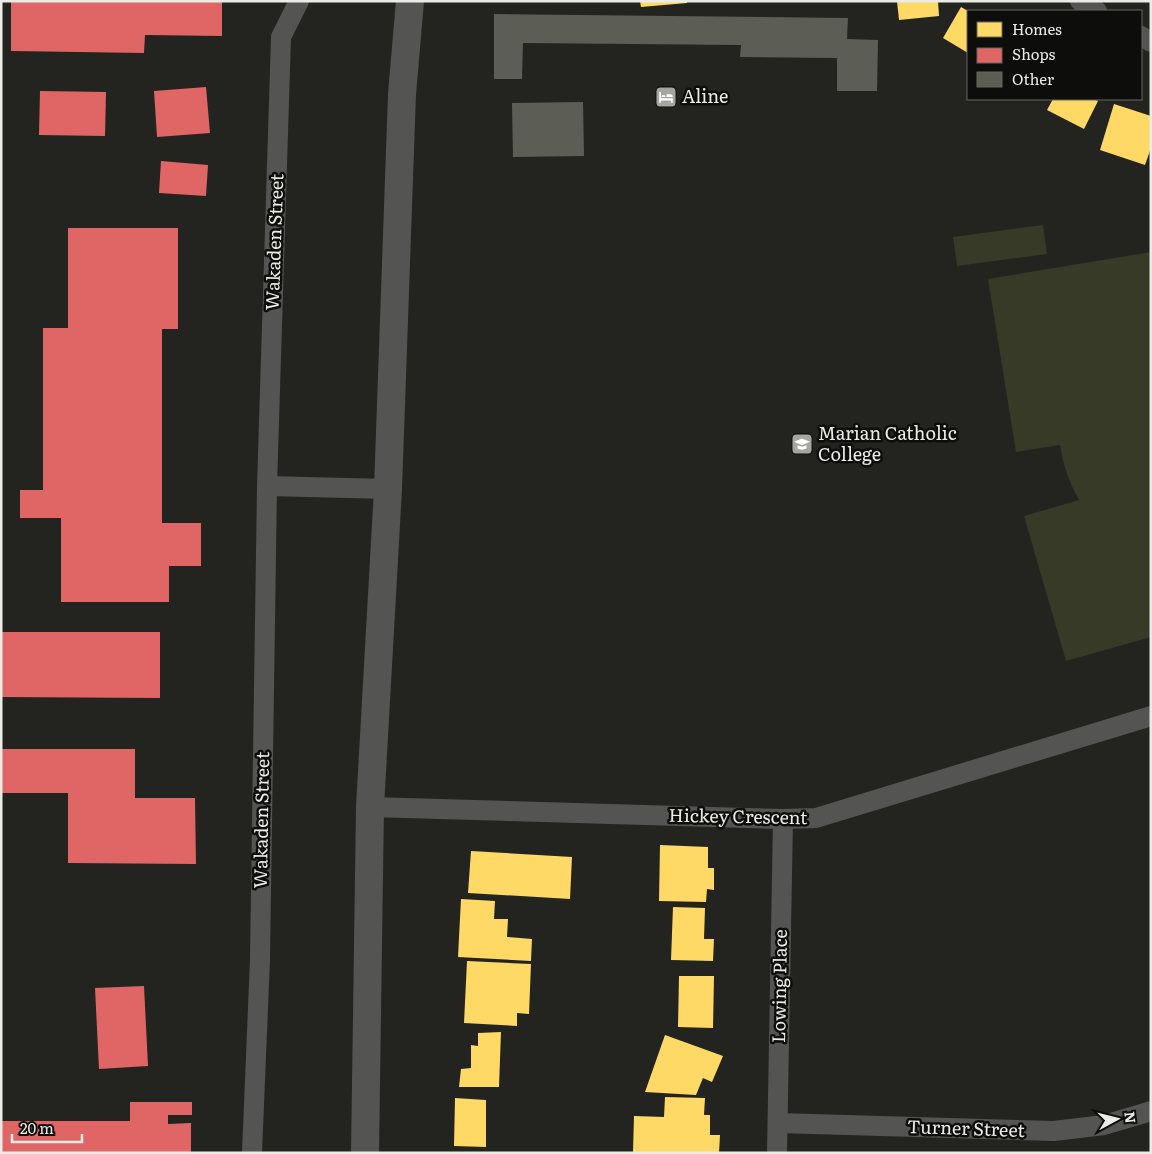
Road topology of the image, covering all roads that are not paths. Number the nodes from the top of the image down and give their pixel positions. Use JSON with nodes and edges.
{"nodes":[{"id":1,"x":299,"y":1,"type":"edge"},
{"id":2,"x":1080,"y":1,"type":"edge"},
{"id":3,"x":397,"y":5,"type":"edge"},
{"id":4,"x":1095,"y":10,"type":"edge"},
{"id":5,"x":267,"y":486,"type":"junction"},
{"id":6,"x":388,"y":489,"type":"junction"},
{"id":7,"x":1151,"y":716,"type":"edge"},
{"id":8,"x":370,"y":807,"type":"junction"},
{"id":9,"x":783,"y":819,"type":"junction"},
{"id":10,"x":1151,"y":1111,"type":"edge"},
{"id":11,"x":778,"y":1123,"type":"junction"},
{"id":12,"x":252,"y":1153,"type":"edge"},
{"id":13,"x":365,"y":1153,"type":"edge"},
{"id":14,"x":777,"y":1153,"type":"edge"}],
"edges":[{"from":1,"to":5,"type":"street","name":"Wakaden Street"},
{"from":2,"to":4,"type":"street"},
{"from":3,"to":6,"type":"main road"},
{"from":5,"to":6,"type":"street"},
{"from":5,"to":12,"type":"street","name":"Wakaden Street"},
{"from":6,"to":8,"type":"main road"},
{"from":7,"to":9,"type":"street","name":"Hickey Crescent"},
{"from":8,"to":9,"type":"street","name":"Hickey Crescent"},
{"from":8,"to":13,"type":"main road"},
{"from":9,"to":11,"type":"street","name":"Lowing Place"},
{"from":10,"to":11,"type":"street","name":"Turner Street"},
{"from":11,"to":14,"type":"street","name":"Lowing Place"}]}
